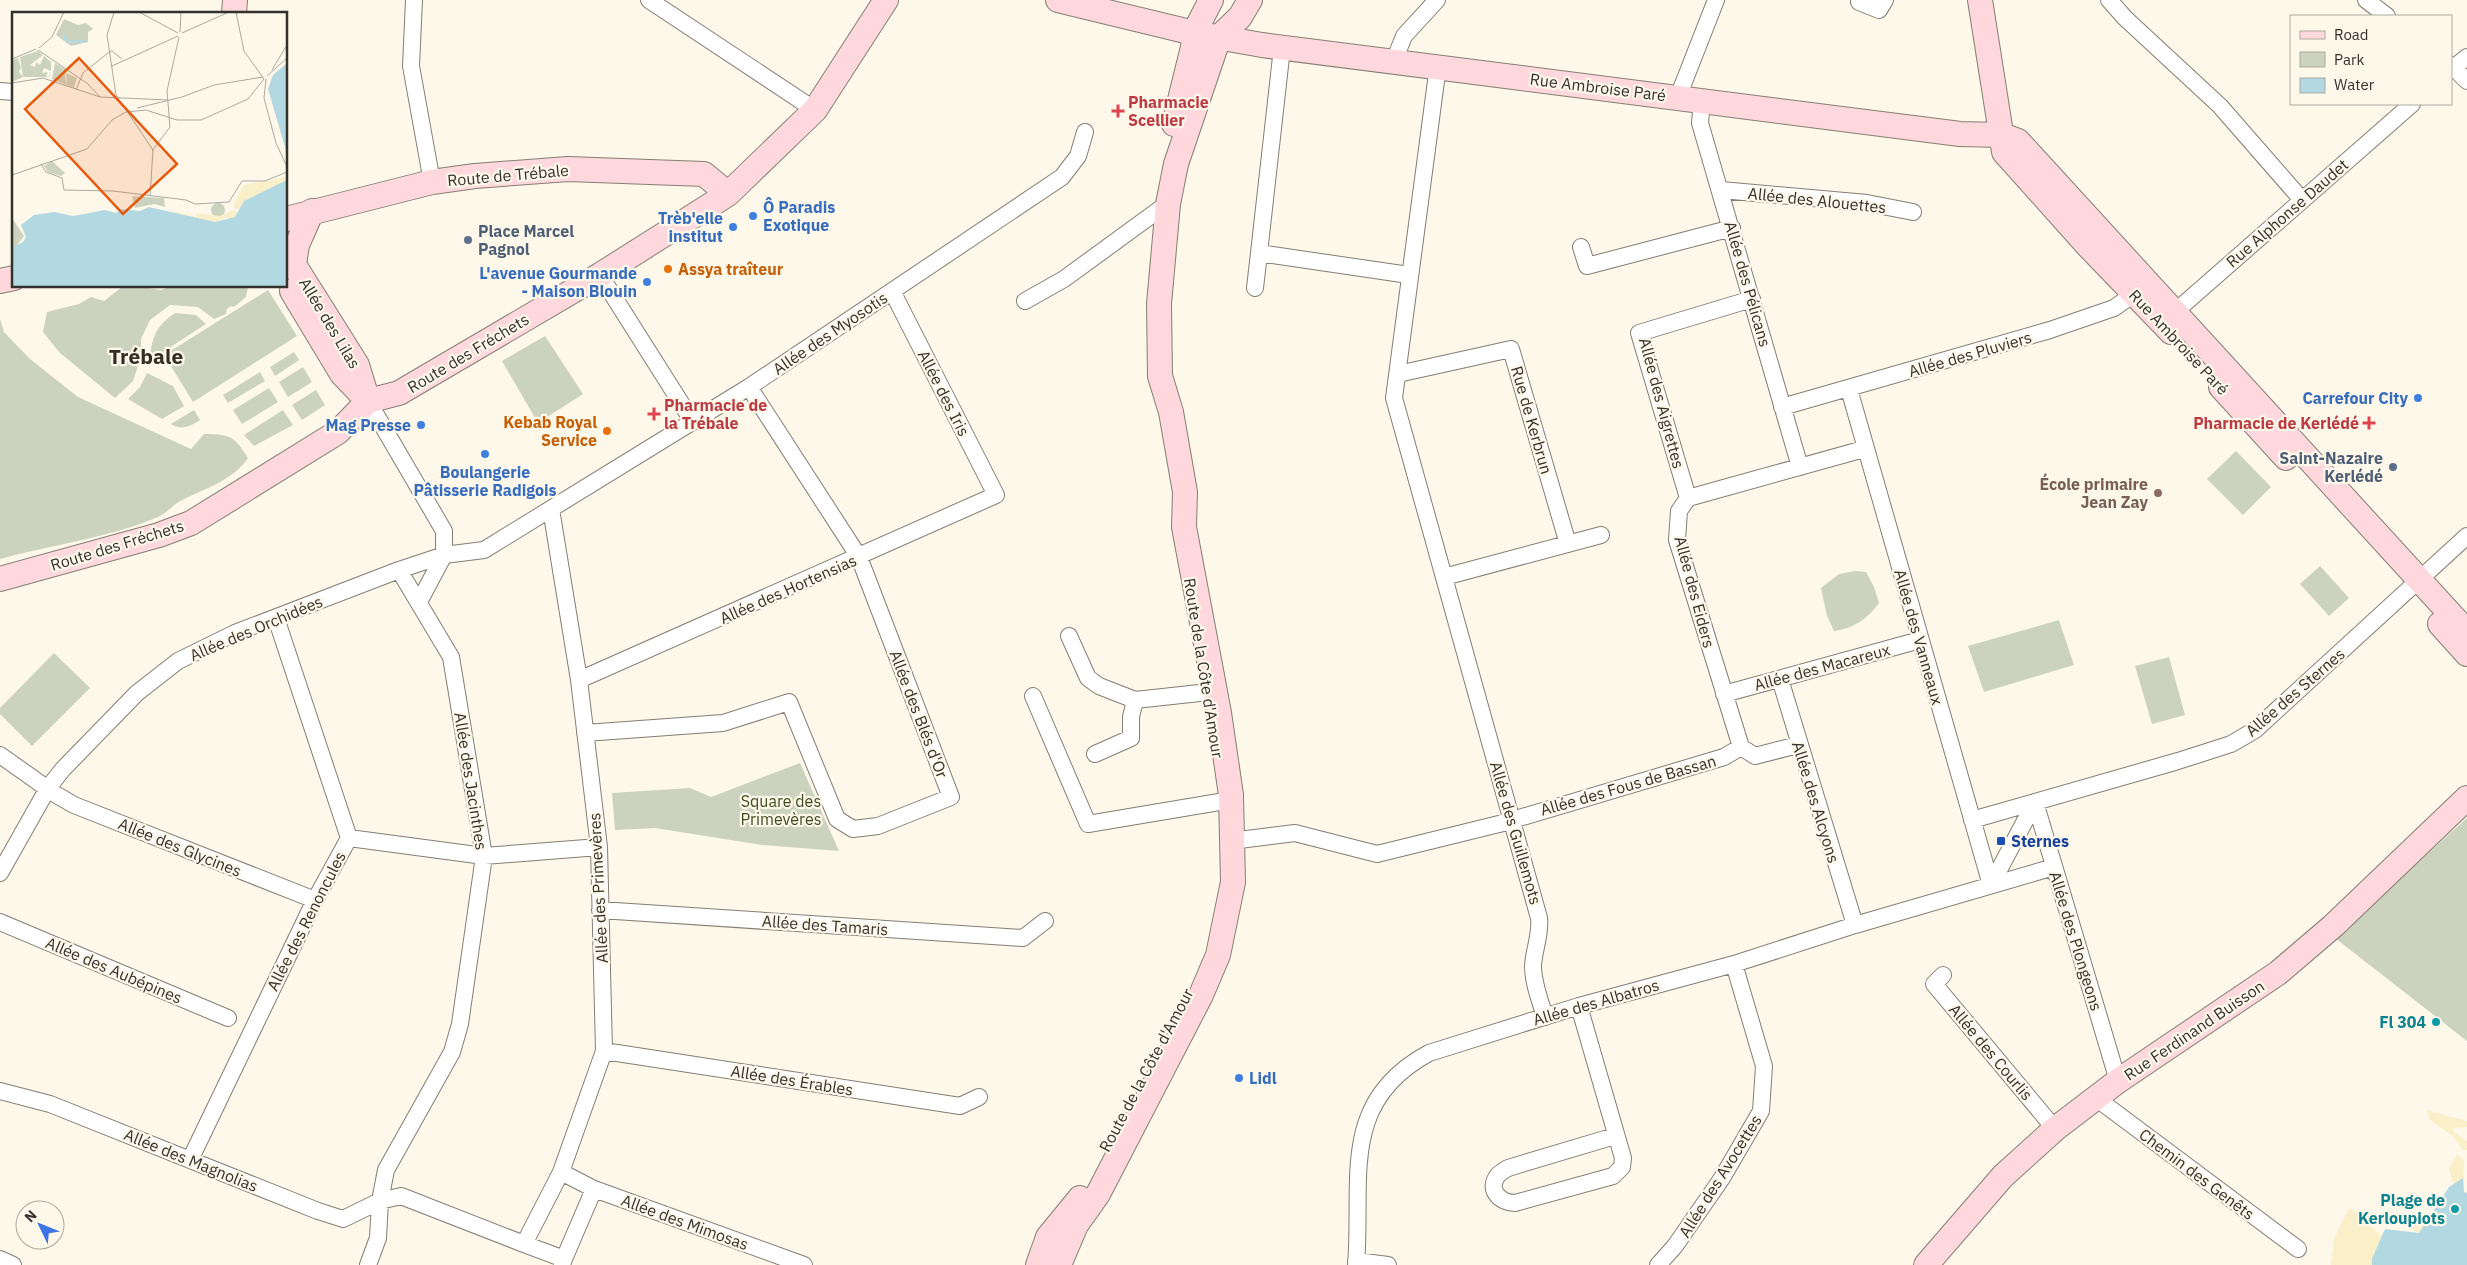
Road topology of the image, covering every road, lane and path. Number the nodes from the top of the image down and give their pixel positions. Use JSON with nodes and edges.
{"nodes":[{"id":1,"x":414,"y":0,"type":"edge"},
{"id":2,"x":649,"y":0,"type":"edge"},
{"id":3,"x":886,"y":0,"type":"edge"},
{"id":4,"x":1058,"y":0,"type":"edge"},
{"id":5,"x":1211,"y":0,"type":"edge"},
{"id":6,"x":1250,"y":0,"type":"edge"},
{"id":7,"x":1436,"y":0,"type":"edge"},
{"id":8,"x":1716,"y":0,"type":"edge"},
{"id":9,"x":1860,"y":0,"type":"edge"},
{"id":10,"x":1885,"y":0,"type":"edge"},
{"id":11,"x":1980,"y":0,"type":"edge"},
{"id":12,"x":2108,"y":0,"type":"edge"},
{"id":13,"x":2366,"y":0,"type":"edge"},
{"id":14,"x":2386,"y":15,"type":"edge"},
{"id":15,"x":1194,"y":33,"type":"junction"},
{"id":16,"x":1219,"y":37,"type":"junction"},
{"id":17,"x":1282,"y":48,"type":"junction"},
{"id":18,"x":2467,"y":57,"type":"edge"},
{"id":19,"x":1394,"y":61,"type":"junction"},
{"id":20,"x":1438,"y":66,"type":"junction"},
{"id":21,"x":2452,"y":67,"type":"edge"},
{"id":22,"x":2467,"y":81,"type":"edge"},
{"id":23,"x":1678,"y":97,"type":"junction"},
{"id":24,"x":1702,"y":100,"type":"junction"},
{"id":25,"x":2411,"y":105,"type":"edge"},
{"id":26,"x":815,"y":110,"type":"junction"},
{"id":27,"x":1085,"y":132,"type":"dead end"},
{"id":28,"x":2002,"y":135,"type":"junction"},
{"id":29,"x":432,"y":182,"type":"junction"},
{"id":30,"x":1721,"y":190,"type":"junction"},
{"id":31,"x":728,"y":194,"type":"junction"},
{"id":32,"x":2302,"y":200,"type":"junction"},
{"id":33,"x":1160,"y":209,"type":"junction"},
{"id":34,"x":312,"y":211,"type":"junction"},
{"id":35,"x":1913,"y":212,"type":"dead end"},
{"id":36,"x":288,"y":218,"type":"edge"},
{"id":37,"x":1732,"y":228,"type":"junction"},
{"id":38,"x":1580,"y":247,"type":"dead end"},
{"id":39,"x":1259,"y":253,"type":"junction"},
{"id":40,"x":289,"y":266,"type":"edge"},
{"id":41,"x":600,"y":274,"type":"junction"},
{"id":42,"x":1409,"y":275,"type":"junction"},
{"id":43,"x":1255,"y":288,"type":"dead end"},
{"id":44,"x":2142,"y":289,"type":"junction"},
{"id":45,"x":892,"y":291,"type":"junction"},
{"id":46,"x":1752,"y":299,"type":"junction"},
{"id":47,"x":1025,"y":301,"type":"dead end"},
{"id":48,"x":2168,"y":317,"type":"junction"},
{"id":49,"x":1398,"y":374,"type":"junction"},
{"id":50,"x":749,"y":387,"type":"junction"},
{"id":51,"x":1849,"y":389,"type":"junction"},
{"id":52,"x":368,"y":401,"type":"junction"},
{"id":53,"x":1782,"y":407,"type":"junction"},
{"id":54,"x":693,"y":422,"type":"junction"},
{"id":55,"x":1864,"y":449,"type":"junction"},
{"id":56,"x":1800,"y":467,"type":"junction"},
{"id":57,"x":996,"y":495,"type":"joint"},
{"id":58,"x":1688,"y":498,"type":"junction"},
{"id":59,"x":551,"y":509,"type":"junction"},
{"id":60,"x":1601,"y":536,"type":"dead end"},
{"id":61,"x":2467,"y":536,"type":"edge"},
{"id":62,"x":1568,"y":544,"type":"junction"},
{"id":63,"x":444,"y":555,"type":"junction"},
{"id":64,"x":859,"y":557,"type":"junction"},
{"id":65,"x":399,"y":570,"type":"junction"},
{"id":66,"x":1444,"y":577,"type":"junction"},
{"id":67,"x":0,"y":579,"type":"edge"},
{"id":68,"x":2413,"y":584,"type":"junction"},
{"id":69,"x":419,"y":602,"type":"junction"},
{"id":70,"x":276,"y":618,"type":"junction"},
{"id":71,"x":2467,"y":632,"type":"edge"},
{"id":72,"x":1069,"y":636,"type":"dead end"},
{"id":73,"x":1920,"y":640,"type":"junction"},
{"id":74,"x":2467,"y":654,"type":"edge"},
{"id":75,"x":1780,"y":679,"type":"junction"},
{"id":76,"x":579,"y":680,"type":"junction"},
{"id":77,"x":1209,"y":692,"type":"junction"},
{"id":78,"x":1724,"y":694,"type":"junction"},
{"id":79,"x":1033,"y":696,"type":"dead end"},
{"id":80,"x":1136,"y":700,"type":"junction"},
{"id":81,"x":585,"y":732,"type":"junction"},
{"id":82,"x":1798,"y":745,"type":"junction"},
{"id":83,"x":1741,"y":747,"type":"junction"},
{"id":84,"x":1095,"y":754,"type":"dead end"},
{"id":85,"x":0,"y":755,"type":"edge"},
{"id":86,"x":48,"y":788,"type":"junction"},
{"id":87,"x":2467,"y":798,"type":"edge"},
{"id":88,"x":1225,"y":801,"type":"junction"},
{"id":89,"x":2035,"y":802,"type":"junction"},
{"id":90,"x":1513,"y":818,"type":"junction"},
{"id":91,"x":1972,"y":820,"type":"junction"},
{"id":92,"x":349,"y":838,"type":"junction"},
{"id":93,"x":1231,"y":841,"type":"junction"},
{"id":94,"x":599,"y":847,"type":"junction"},
{"id":95,"x":484,"y":856,"type":"junction"},
{"id":96,"x":2054,"y":867,"type":"junction"},
{"id":97,"x":0,"y":873,"type":"edge"},
{"id":98,"x":1991,"y":885,"type":"junction"},
{"id":99,"x":315,"y":900,"type":"junction"},
{"id":100,"x":600,"y":910,"type":"junction"},
{"id":101,"x":1045,"y":921,"type":"dead end"},
{"id":102,"x":0,"y":922,"type":"edge"},
{"id":103,"x":1855,"y":925,"type":"junction"},
{"id":104,"x":1734,"y":964,"type":"junction"},
{"id":105,"x":1943,"y":975,"type":"dead end"},
{"id":106,"x":1579,"y":1006,"type":"junction"},
{"id":107,"x":1545,"y":1017,"type":"junction"},
{"id":108,"x":228,"y":1018,"type":"dead end"},
{"id":109,"x":604,"y":1051,"type":"junction"},
{"id":110,"x":2118,"y":1081,"type":"junction"},
{"id":111,"x":0,"y":1091,"type":"edge"},
{"id":112,"x":979,"y":1097,"type":"dead end"},
{"id":113,"x":2096,"y":1098,"type":"junction"},
{"id":114,"x":2055,"y":1129,"type":"junction"},
{"id":115,"x":1615,"y":1136,"type":"junction"},
{"id":116,"x":190,"y":1160,"type":"junction"},
{"id":117,"x":561,"y":1172,"type":"junction"},
{"id":118,"x":594,"y":1189,"type":"junction"},
{"id":119,"x":380,"y":1201,"type":"junction"},
{"id":120,"x":524,"y":1244,"type":"junction"},
{"id":121,"x":2298,"y":1249,"type":"dead end"},
{"id":122,"x":0,"y":1259,"type":"edge"},
{"id":123,"x":563,"y":1262,"type":"edge"},
{"id":124,"x":1356,"y":1263,"type":"edge"},
{"id":125,"x":13,"y":1265,"type":"edge"},
{"id":126,"x":368,"y":1265,"type":"edge"},
{"id":127,"x":804,"y":1265,"type":"edge"},
{"id":128,"x":1038,"y":1265,"type":"edge"},
{"id":129,"x":1059,"y":1265,"type":"edge"},
{"id":130,"x":1388,"y":1265,"type":"edge"},
{"id":131,"x":1658,"y":1265,"type":"edge"},
{"id":132,"x":1926,"y":1265,"type":"edge"}],
"edges":[{"from":1,"to":29,"type":"street"},
{"from":2,"to":26,"type":"street"},
{"from":3,"to":26,"type":"street","name":"Route des Fréchets"},
{"from":4,"to":15,"type":"street","name":"Rue Ambroise Paré"},
{"from":5,"to":15,"type":"street","name":"Route de la Côte d'Amour"},
{"from":6,"to":16,"type":"street"},
{"from":7,"to":19,"type":"street"},
{"from":8,"to":23,"type":"street"},
{"from":9,"to":10,"type":"street"},
{"from":11,"to":28,"type":"street"},
{"from":12,"to":32,"type":"street"},
{"from":13,"to":14,"type":"street"},
{"from":15,"to":16,"type":"street","name":"Rue Ambroise Paré"},
{"from":15,"to":33,"type":"street","name":"Route de la Côte d'Amour"},
{"from":16,"to":17,"type":"street","name":"Rue Ambroise Paré"},
{"from":16,"to":93,"type":"street","name":"Route de la Côte d'Amour"},
{"from":17,"to":19,"type":"street","name":"Rue Ambroise Paré"},
{"from":17,"to":39,"type":"street"},
{"from":18,"to":21,"type":"street"},
{"from":19,"to":20,"type":"street","name":"Rue Ambroise Paré"},
{"from":20,"to":23,"type":"street","name":"Rue Ambroise Paré"},
{"from":20,"to":42,"type":"street"},
{"from":21,"to":22,"type":"street"},
{"from":23,"to":24,"type":"street","name":"Rue Ambroise Paré"},
{"from":24,"to":28,"type":"street","name":"Rue Ambroise Paré"},
{"from":24,"to":30,"type":"street","name":"Allée des Pélicans"},
{"from":25,"to":32,"type":"street","name":"Rue Alphonse Daudet"},
{"from":26,"to":31,"type":"street","name":"Route des Fréchets"},
{"from":27,"to":45,"type":"street","name":"Allée des Myosotis"},
{"from":28,"to":44,"type":"street","name":"Rue Ambroise Paré"},
{"from":29,"to":31,"type":"street","name":"Route de Trébale"},
{"from":29,"to":34,"type":"street","name":"Route de Trébale"},
{"from":30,"to":35,"type":"street","name":"Allée des Alouettes"},
{"from":30,"to":37,"type":"street","name":"Allée des Pélicans"},
{"from":31,"to":41,"type":"street","name":"Route des Fréchets"},
{"from":32,"to":48,"type":"street","name":"Rue Alphonse Daudet"},
{"from":33,"to":47,"type":"street"},
{"from":33,"to":77,"type":"street","name":"Route de la Côte d'Amour"},
{"from":34,"to":36,"type":"street","name":"Route de Trébale"},
{"from":34,"to":40,"type":"street"},
{"from":37,"to":38,"type":"street"},
{"from":37,"to":46,"type":"street","name":"Allée des Pélicans"},
{"from":39,"to":42,"type":"street"},
{"from":39,"to":43,"type":"street"},
{"from":40,"to":52,"type":"street","name":"Allée des Lilas"},
{"from":41,"to":52,"type":"street","name":"Route des Fréchets"},
{"from":41,"to":54,"type":"street"},
{"from":42,"to":49,"type":"street"},
{"from":44,"to":48,"type":"street","name":"Rue Ambroise Paré"},
{"from":44,"to":51,"type":"street","name":"Allée des Pluviers"},
{"from":45,"to":50,"type":"street","name":"Allée des Myosotis"},
{"from":45,"to":57,"type":"street","name":"Allée des Iris"},
{"from":46,"to":53,"type":"street","name":"Allée des Pélicans"},
{"from":46,"to":58,"type":"street","name":"Allée des Aigrettes"},
{"from":48,"to":68,"type":"street","name":"Rue Ambroise Paré"},
{"from":49,"to":62,"type":"street","name":"Rue de Kerbrun"},
{"from":49,"to":66,"type":"street"},
{"from":50,"to":54,"type":"street","name":"Allée des Myosotis"},
{"from":50,"to":64,"type":"street"},
{"from":51,"to":53,"type":"street","name":"Allée des Pluviers"},
{"from":51,"to":55,"type":"street","name":"Allée des Vanneaux"},
{"from":52,"to":63,"type":"street"},
{"from":52,"to":67,"type":"street","name":"Route des Fréchets"},
{"from":53,"to":56,"type":"street","name":"Allée des Pélicans"},
{"from":54,"to":59,"type":"street","name":"Allée des Myosotis"},
{"from":55,"to":56,"type":"street"},
{"from":55,"to":73,"type":"street","name":"Allée des Vanneaux"},
{"from":56,"to":58,"type":"street"},
{"from":57,"to":64,"type":"street","name":"Allée des Hortensias"},
{"from":58,"to":78,"type":"street","name":"Allée des Eiders"},
{"from":59,"to":63,"type":"street"},
{"from":59,"to":76,"type":"street","name":"Allée des Primevères"},
{"from":60,"to":62,"type":"street"},
{"from":61,"to":68,"type":"street","name":"Allée des Sternes"},
{"from":62,"to":66,"type":"street"},
{"from":63,"to":65,"type":"street","name":"Allée des Orchidées"},
{"from":63,"to":69,"type":"street"},
{"from":64,"to":76,"type":"street","name":"Allée des Hortensias"},
{"from":64,"to":81,"type":"street","name":"Allée des Blés d'Or"},
{"from":65,"to":69,"type":"street","name":"Allée des Jacinthes"},
{"from":65,"to":70,"type":"street","name":"Allée des Orchidées"},
{"from":66,"to":90,"type":"street","name":"Allée des Guillemots"},
{"from":68,"to":71,"type":"street","name":"Rue Ambroise Paré"},
{"from":68,"to":74,"type":"street","name":"Rue Ambroise Paré"},
{"from":68,"to":89,"type":"street","name":"Allée des Sternes"},
{"from":69,"to":95,"type":"street","name":"Allée des Jacinthes"},
{"from":70,"to":86,"type":"street","name":"Allée des Orchidées"},
{"from":70,"to":92,"type":"street","name":"Allée des Renoncules"},
{"from":72,"to":80,"type":"street"},
{"from":73,"to":75,"type":"street","name":"Allée des Macareux"},
{"from":73,"to":91,"type":"street","name":"Allée des Vanneaux"},
{"from":75,"to":78,"type":"street","name":"Allée des Macareux"},
{"from":75,"to":82,"type":"street","name":"Allée des Alcyons"},
{"from":76,"to":81,"type":"street","name":"Allée des Primevères"},
{"from":77,"to":80,"type":"street"},
{"from":77,"to":88,"type":"street","name":"Route de la Côte d'Amour"},
{"from":78,"to":83,"type":"street","name":"Allée des Eiders"},
{"from":79,"to":88,"type":"street"},
{"from":80,"to":84,"type":"street"},
{"from":81,"to":94,"type":"street","name":"Allée des Primevères"},
{"from":82,"to":83,"type":"street"},
{"from":82,"to":103,"type":"street","name":"Allée des Alcyons"},
{"from":83,"to":90,"type":"street","name":"Allée des Fous de Bassan"},
{"from":85,"to":86,"type":"street","name":"Allée des Glycines"},
{"from":86,"to":97,"type":"street","name":"Allée des Orchidées"},
{"from":86,"to":99,"type":"street","name":"Allée des Glycines"},
{"from":87,"to":110,"type":"street","name":"Rue Ferdinand Buisson"},
{"from":88,"to":128,"type":"street","name":"Route de la Côte d'Amour"},
{"from":89,"to":91,"type":"street","name":"Allée des Sternes"},
{"from":89,"to":96,"type":"street","name":"Allée des Plongeons"},
{"from":89,"to":98,"type":"street"},
{"from":90,"to":93,"type":"street","name":"Allée des Fous de Bassan"},
{"from":90,"to":107,"type":"street","name":"Allée des Guillemots"},
{"from":91,"to":98,"type":"street","name":"Allée des Vanneaux"},
{"from":92,"to":95,"type":"street"},
{"from":92,"to":99,"type":"street","name":"Allée des Renoncules"},
{"from":93,"to":129,"type":"street","name":"Route de la Côte d'Amour"},
{"from":94,"to":95,"type":"street"},
{"from":94,"to":100,"type":"street","name":"Allée des Primevères"},
{"from":95,"to":119,"type":"street","name":"Allée des Jacinthes"},
{"from":96,"to":98,"type":"street","name":"Allée des Albatros"},
{"from":96,"to":110,"type":"street","name":"Allée des Plongeons"},
{"from":98,"to":103,"type":"street","name":"Allée des Albatros"},
{"from":99,"to":116,"type":"street","name":"Allée des Renoncules"},
{"from":100,"to":101,"type":"street","name":"Allée des Tamaris"},
{"from":100,"to":109,"type":"street","name":"Allée des Primevères"},
{"from":102,"to":108,"type":"street","name":"Allée des Aubépines"},
{"from":103,"to":104,"type":"street","name":"Allée des Albatros"},
{"from":104,"to":106,"type":"street","name":"Allée des Albatros"},
{"from":104,"to":131,"type":"street","name":"Allée des Avocettes"},
{"from":105,"to":114,"type":"street","name":"Allée des Courlis"},
{"from":106,"to":107,"type":"street","name":"Allée des Albatros"},
{"from":106,"to":115,"type":"street"},
{"from":107,"to":124,"type":"street","name":"Allée des Albatros"},
{"from":109,"to":112,"type":"street","name":"Allée des Érables"},
{"from":109,"to":117,"type":"street","name":"Allée des Primevères"},
{"from":110,"to":113,"type":"street","name":"Rue Ferdinand Buisson"},
{"from":111,"to":116,"type":"street","name":"Allée des Magnolias"},
{"from":113,"to":114,"type":"street","name":"Rue Ferdinand Buisson"},
{"from":113,"to":121,"type":"street","name":"Chemin des Genêts"},
{"from":114,"to":132,"type":"street","name":"Rue Ferdinand Buisson"},
{"from":115,"to":115,"type":"street"},
{"from":116,"to":119,"type":"street","name":"Allée des Magnolias"},
{"from":117,"to":118,"type":"street","name":"Allée des Mimosas"},
{"from":117,"to":120,"type":"street","name":"Allée des Primevères"},
{"from":118,"to":123,"type":"street"},
{"from":118,"to":127,"type":"street","name":"Allée des Mimosas"},
{"from":119,"to":120,"type":"street","name":"Allée des Magnolias"},
{"from":119,"to":126,"type":"street","name":"Allée des Jacinthes"},
{"from":120,"to":123,"type":"street","name":"Allée des Magnolias"},
{"from":122,"to":125,"type":"street"},
{"from":124,"to":130,"type":"street","name":"Allée des Albatros"}]}
